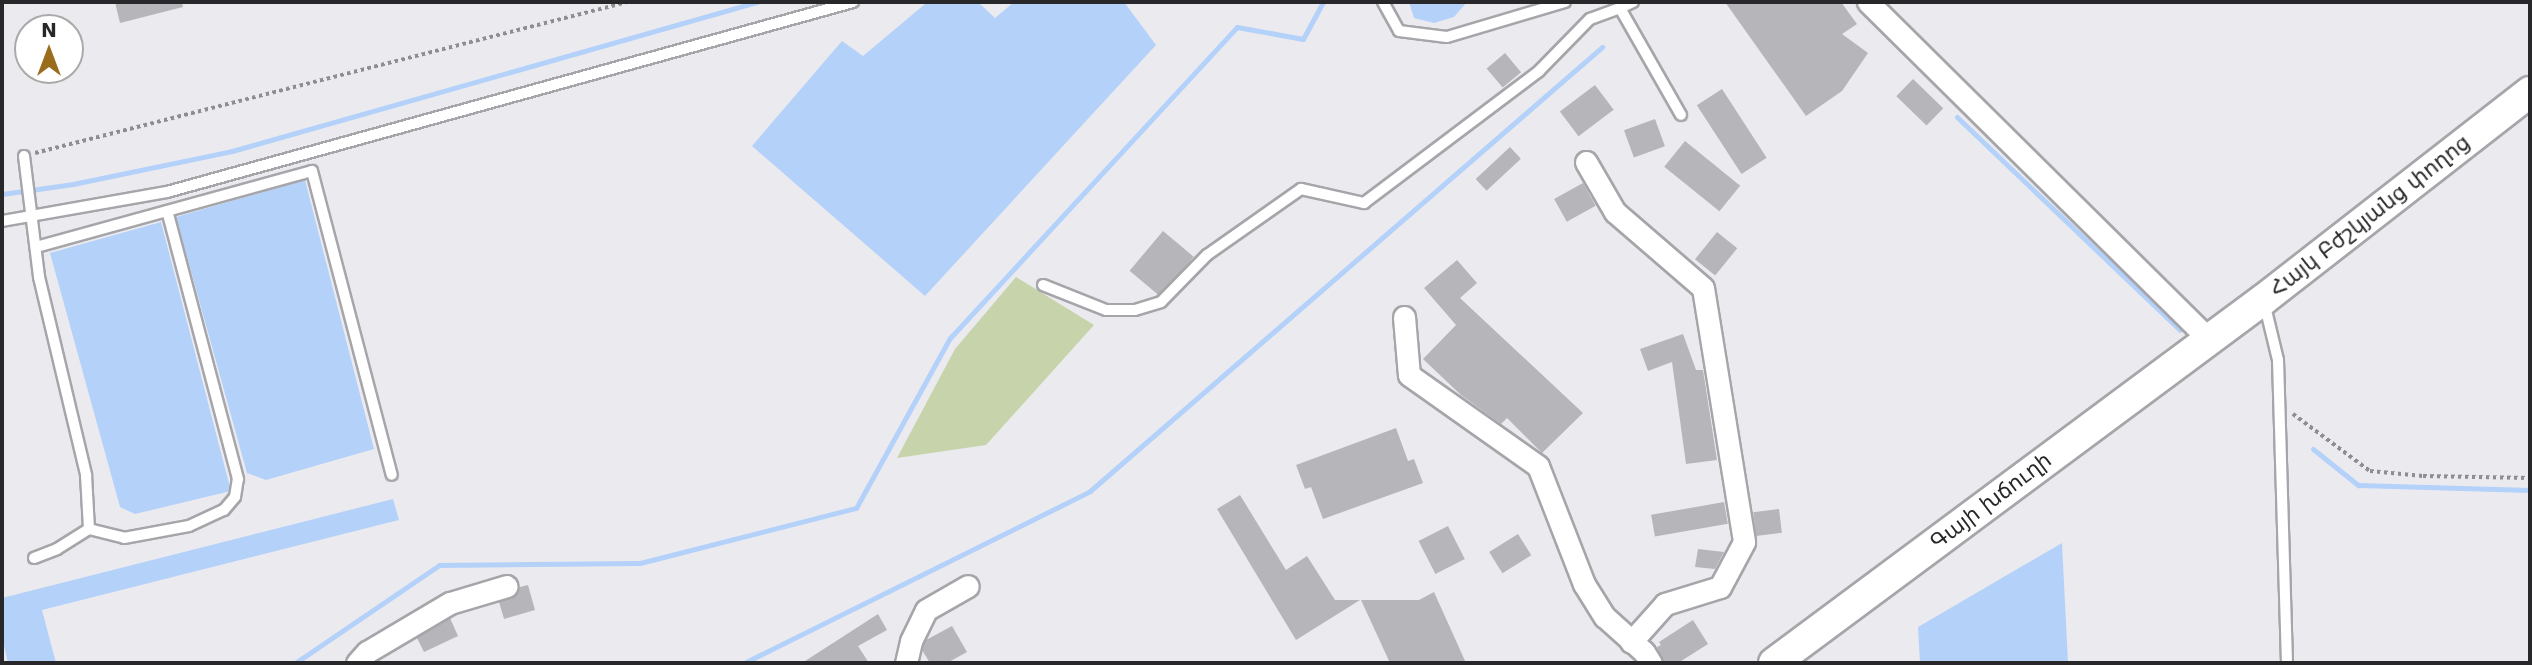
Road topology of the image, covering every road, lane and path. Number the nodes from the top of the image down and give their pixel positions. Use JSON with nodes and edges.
{"nodes":[{"id":1,"x":628,"y":2,"type":"edge"},
{"id":2,"x":853,"y":2,"type":"edge"},
{"id":3,"x":1383,"y":2,"type":"edge"},
{"id":4,"x":1565,"y":2,"type":"edge"},
{"id":5,"x":1633,"y":2,"type":"edge"},
{"id":6,"x":1868,"y":2,"type":"edge"},
{"id":7,"x":1619,"y":8,"type":"junction"},
{"id":8,"x":2530,"y":92,"type":"edge"},
{"id":9,"x":1681,"y":115,"type":"dead end"},
{"id":10,"x":25,"y":161,"type":"joint"},
{"id":11,"x":1586,"y":162,"type":"dead end"},
{"id":12,"x":167,"y":211,"type":"junction"},
{"id":13,"x":34,"y":217,"type":"junction"},
{"id":14,"x":2,"y":221,"type":"edge"},
{"id":15,"x":36,"y":247,"type":"junction"},
{"id":16,"x":1043,"y":285,"type":"dead end"},
{"id":17,"x":2264,"y":299,"type":"junction"},
{"id":18,"x":1404,"y":317,"type":"dead end"},
{"id":19,"x":2208,"y":339,"type":"junction"},
{"id":20,"x":2278,"y":403,"type":"junction"},
{"id":21,"x":392,"y":475,"type":"dead end"},
{"id":22,"x":2530,"y":478,"type":"edge"},
{"id":23,"x":89,"y":529,"type":"junction"},
{"id":24,"x":34,"y":558,"type":"dead end"},
{"id":25,"x":507,"y":586,"type":"dead end"},
{"id":26,"x":968,"y":586,"type":"dead end"},
{"id":27,"x":1631,"y":642,"type":"junction"},
{"id":28,"x":1790,"y":654,"type":"edge"},
{"id":29,"x":357,"y":663,"type":"edge"},
{"id":30,"x":906,"y":663,"type":"edge"},
{"id":31,"x":1651,"y":663,"type":"edge"},
{"id":32,"x":2287,"y":663,"type":"edge"}],
"edges":[{"from":1,"to":10,"type":"path"},
{"from":2,"to":13,"type":"lane"},
{"from":3,"to":4,"type":"lane"},
{"from":5,"to":7,"type":"lane"},
{"from":6,"to":19,"type":"street"},
{"from":7,"to":9,"type":"lane"},
{"from":7,"to":16,"type":"lane"},
{"from":8,"to":17,"type":"main road","name":"Հայկ Բժշկյանց փողոց"},
{"from":10,"to":13,"type":"lane"},
{"from":11,"to":27,"type":"street"},
{"from":12,"to":15,"type":"lane"},
{"from":12,"to":21,"type":"lane"},
{"from":12,"to":23,"type":"lane"},
{"from":13,"to":14,"type":"lane"},
{"from":13,"to":15,"type":"lane"},
{"from":15,"to":23,"type":"lane"},
{"from":17,"to":19,"type":"main road","name":"Հայկ Բժշկյանց փողոց"},
{"from":17,"to":20,"type":"lane"},
{"from":18,"to":27,"type":"street"},
{"from":19,"to":28,"type":"main road","name":"Գայի խճուղի"},
{"from":20,"to":22,"type":"path"},
{"from":20,"to":32,"type":"lane"},
{"from":23,"to":24,"type":"lane"},
{"from":25,"to":29,"type":"street"},
{"from":26,"to":30,"type":"street"},
{"from":27,"to":31,"type":"street"}]}
